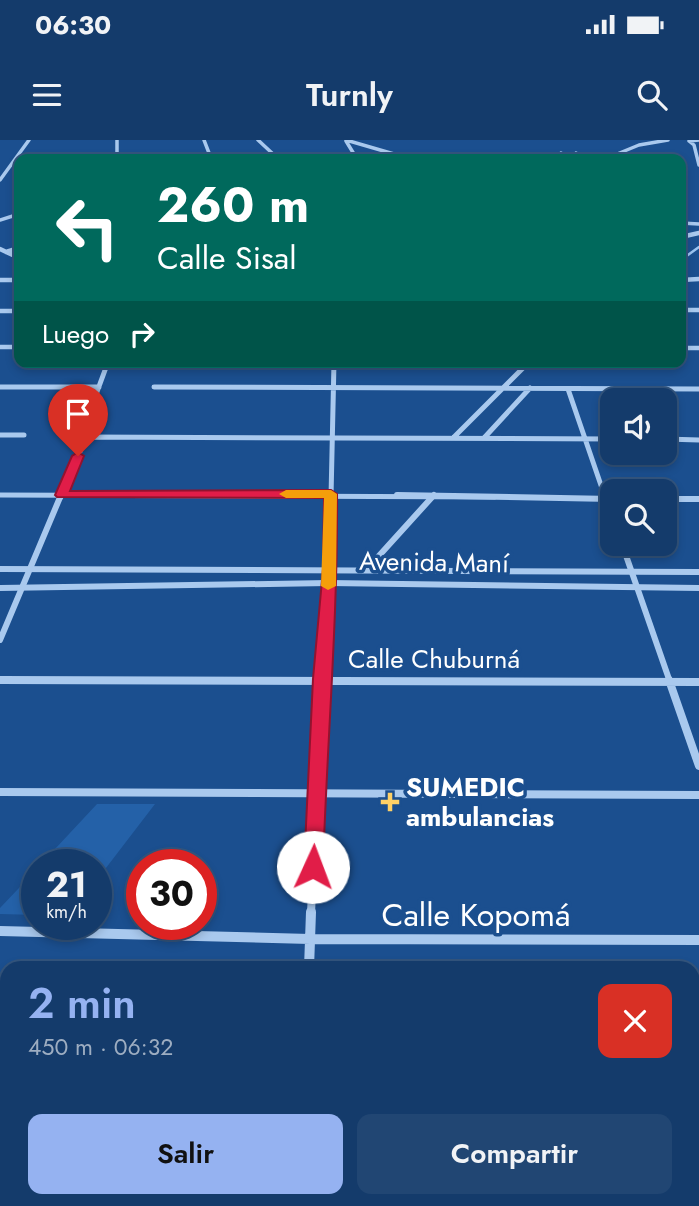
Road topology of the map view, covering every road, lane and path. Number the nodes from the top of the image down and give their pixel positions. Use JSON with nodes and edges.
{"nodes":[{"id":1,"x":258,"y":140,"type":"edge"},
{"id":2,"x":346,"y":140,"type":"edge"},
{"id":3,"x":668,"y":140,"type":"edge"},
{"id":4,"x":689,"y":141,"type":"edge"},
{"id":5,"x":697,"y":143,"type":"edge"},
{"id":6,"x":273,"y":154,"type":"edge"},
{"id":7,"x":402,"y":154,"type":"edge"},
{"id":8,"x":617,"y":154,"type":"edge"},
{"id":9,"x":14,"y":161,"type":"edge"},
{"id":10,"x":699,"y":165,"type":"edge"},
{"id":11,"x":0,"y":180,"type":"edge"},
{"id":12,"x":0,"y":249,"type":"edge"},
{"id":13,"x":14,"y":249,"type":"edge"},
{"id":14,"x":5,"y":252,"type":"junction"},
{"id":15,"x":14,"y":256,"type":"edge"},
{"id":16,"x":106,"y":368,"type":"edge"},
{"id":17,"x":334,"y":368,"type":"edge"},
{"id":18,"x":523,"y":368,"type":"edge"},
{"id":19,"x":0,"y":387,"type":"edge"},
{"id":20,"x":100,"y":387,"type":"junction"},
{"id":21,"x":154,"y":387,"type":"dead end"},
{"id":22,"x":333,"y":388,"type":"junction"},
{"id":23,"x":504,"y":388,"type":"junction"},
{"id":24,"x":530,"y":388,"type":"junction"},
{"id":25,"x":568,"y":389,"type":"junction"},
{"id":26,"x":699,"y":389,"type":"edge"},
{"id":27,"x":94,"y":400,"type":"dead end"},
{"id":28,"x":0,"y":435,"type":"edge"},
{"id":29,"x":24,"y":435,"type":"dead end"},
{"id":30,"x":334,"y":437,"type":"junction"},
{"id":31,"x":454,"y":437,"type":"junction"},
{"id":32,"x":484,"y":438,"type":"junction"},
{"id":33,"x":586,"y":439,"type":"junction"},
{"id":34,"x":600,"y":439,"type":"edge"},
{"id":35,"x":677,"y":439,"type":"edge"},
{"id":36,"x":699,"y":440,"type":"edge"},
{"id":37,"x":602,"y":479,"type":"edge"},
{"id":38,"x":331,"y":494,"type":"junction"},
{"id":39,"x":0,"y":495,"type":"edge"},
{"id":40,"x":62,"y":495,"type":"junction"},
{"id":41,"x":434,"y":495,"type":"junction"},
{"id":42,"x":600,"y":499,"type":"edge"},
{"id":43,"x":677,"y":499,"type":"edge"},
{"id":44,"x":699,"y":499,"type":"edge"},
{"id":45,"x":626,"y":556,"type":"edge"},
{"id":46,"x":30,"y":568,"type":"junction"},
{"id":47,"x":0,"y":569,"type":"edge"},
{"id":48,"x":330,"y":569,"type":"junction"},
{"id":49,"x":367,"y":569,"type":"junction"},
{"id":50,"x":631,"y":571,"type":"junction"},
{"id":51,"x":699,"y":572,"type":"edge"},
{"id":52,"x":329,"y":583,"type":"junction"},
{"id":53,"x":637,"y":587,"type":"junction"},
{"id":54,"x":0,"y":588,"type":"edge"},
{"id":55,"x":22,"y":588,"type":"junction"},
{"id":56,"x":699,"y":588,"type":"edge"},
{"id":57,"x":0,"y":640,"type":"edge"},
{"id":58,"x":321,"y":679,"type":"junction"},
{"id":59,"x":0,"y":680,"type":"edge"},
{"id":60,"x":670,"y":681,"type":"junction"},
{"id":61,"x":699,"y":682,"type":"edge"},
{"id":62,"x":699,"y":766,"type":"edge"},
{"id":63,"x":0,"y":792,"type":"edge"},
{"id":64,"x":316,"y":794,"type":"junction"},
{"id":65,"x":699,"y":795,"type":"edge"},
{"id":66,"x":0,"y":931,"type":"edge"},
{"id":67,"x":310,"y":939,"type":"junction"},
{"id":68,"x":699,"y":940,"type":"edge"},
{"id":69,"x":309,"y":961,"type":"edge"}],
"edges":[{"from":1,"to":6,"type":"street"},
{"from":2,"to":7,"type":"street"},
{"from":3,"to":8,"type":"street"},
{"from":4,"to":5,"type":"street"},
{"from":5,"to":10,"type":"street"},
{"from":9,"to":11,"type":"street"},
{"from":12,"to":14,"type":"street"},
{"from":13,"to":14,"type":"street"},
{"from":14,"to":15,"type":"street"},
{"from":16,"to":20,"type":"street"},
{"from":17,"to":22,"type":"street"},
{"from":18,"to":23,"type":"street"},
{"from":19,"to":20,"type":"street"},
{"from":20,"to":27,"type":"street"},
{"from":21,"to":22,"type":"street"},
{"from":22,"to":23,"type":"street"},
{"from":22,"to":30,"type":"street"},
{"from":23,"to":24,"type":"street"},
{"from":23,"to":31,"type":"street"},
{"from":24,"to":25,"type":"street"},
{"from":24,"to":32,"type":"street"},
{"from":25,"to":26,"type":"street"},
{"from":25,"to":33,"type":"street"},
{"from":28,"to":29,"type":"street"},
{"from":30,"to":31,"type":"street"},
{"from":30,"to":38,"type":"street"},
{"from":30,"to":40,"type":"street"},
{"from":31,"to":32,"type":"street"},
{"from":32,"to":33,"type":"street"},
{"from":33,"to":34,"type":"street"},
{"from":33,"to":37,"type":"street"},
{"from":35,"to":36,"type":"street"},
{"from":38,"to":40,"type":"street"},
{"from":38,"to":41,"type":"street"},
{"from":38,"to":48,"type":"street"},
{"from":39,"to":40,"type":"street"},
{"from":40,"to":46,"type":"street"},
{"from":41,"to":42,"type":"street"},
{"from":41,"to":49,"type":"street"},
{"from":43,"to":44,"type":"street"},
{"from":45,"to":50,"type":"street"},
{"from":46,"to":47,"type":"street","name":"Avenida Maní"},
{"from":46,"to":48,"type":"street","name":"Avenida Maní"},
{"from":46,"to":55,"type":"street"},
{"from":48,"to":49,"type":"street","name":"Avenida Maní"},
{"from":48,"to":52,"type":"street"},
{"from":49,"to":50,"type":"street","name":"Avenida Maní"},
{"from":50,"to":51,"type":"street","name":"Avenida Maní"},
{"from":50,"to":53,"type":"street"},
{"from":52,"to":53,"type":"street","name":"Avenida Maní"},
{"from":52,"to":55,"type":"street","name":"Avenida Maní"},
{"from":52,"to":58,"type":"street"},
{"from":53,"to":56,"type":"street","name":"Avenida Maní"},
{"from":53,"to":60,"type":"street"},
{"from":54,"to":55,"type":"street","name":"Avenida Maní"},
{"from":55,"to":57,"type":"street"},
{"from":58,"to":59,"type":"street","name":"Calle Chuburná"},
{"from":58,"to":60,"type":"street","name":"Calle Chuburná"},
{"from":58,"to":64,"type":"street"},
{"from":60,"to":61,"type":"street","name":"Calle Chuburná"},
{"from":60,"to":62,"type":"street"},
{"from":63,"to":64,"type":"street"},
{"from":64,"to":65,"type":"street"},
{"from":64,"to":67,"type":"street"},
{"from":66,"to":67,"type":"street","name":"Calle Kopomá"},
{"from":67,"to":68,"type":"street","name":"Calle Kopomá"},
{"from":67,"to":69,"type":"street"}]}
